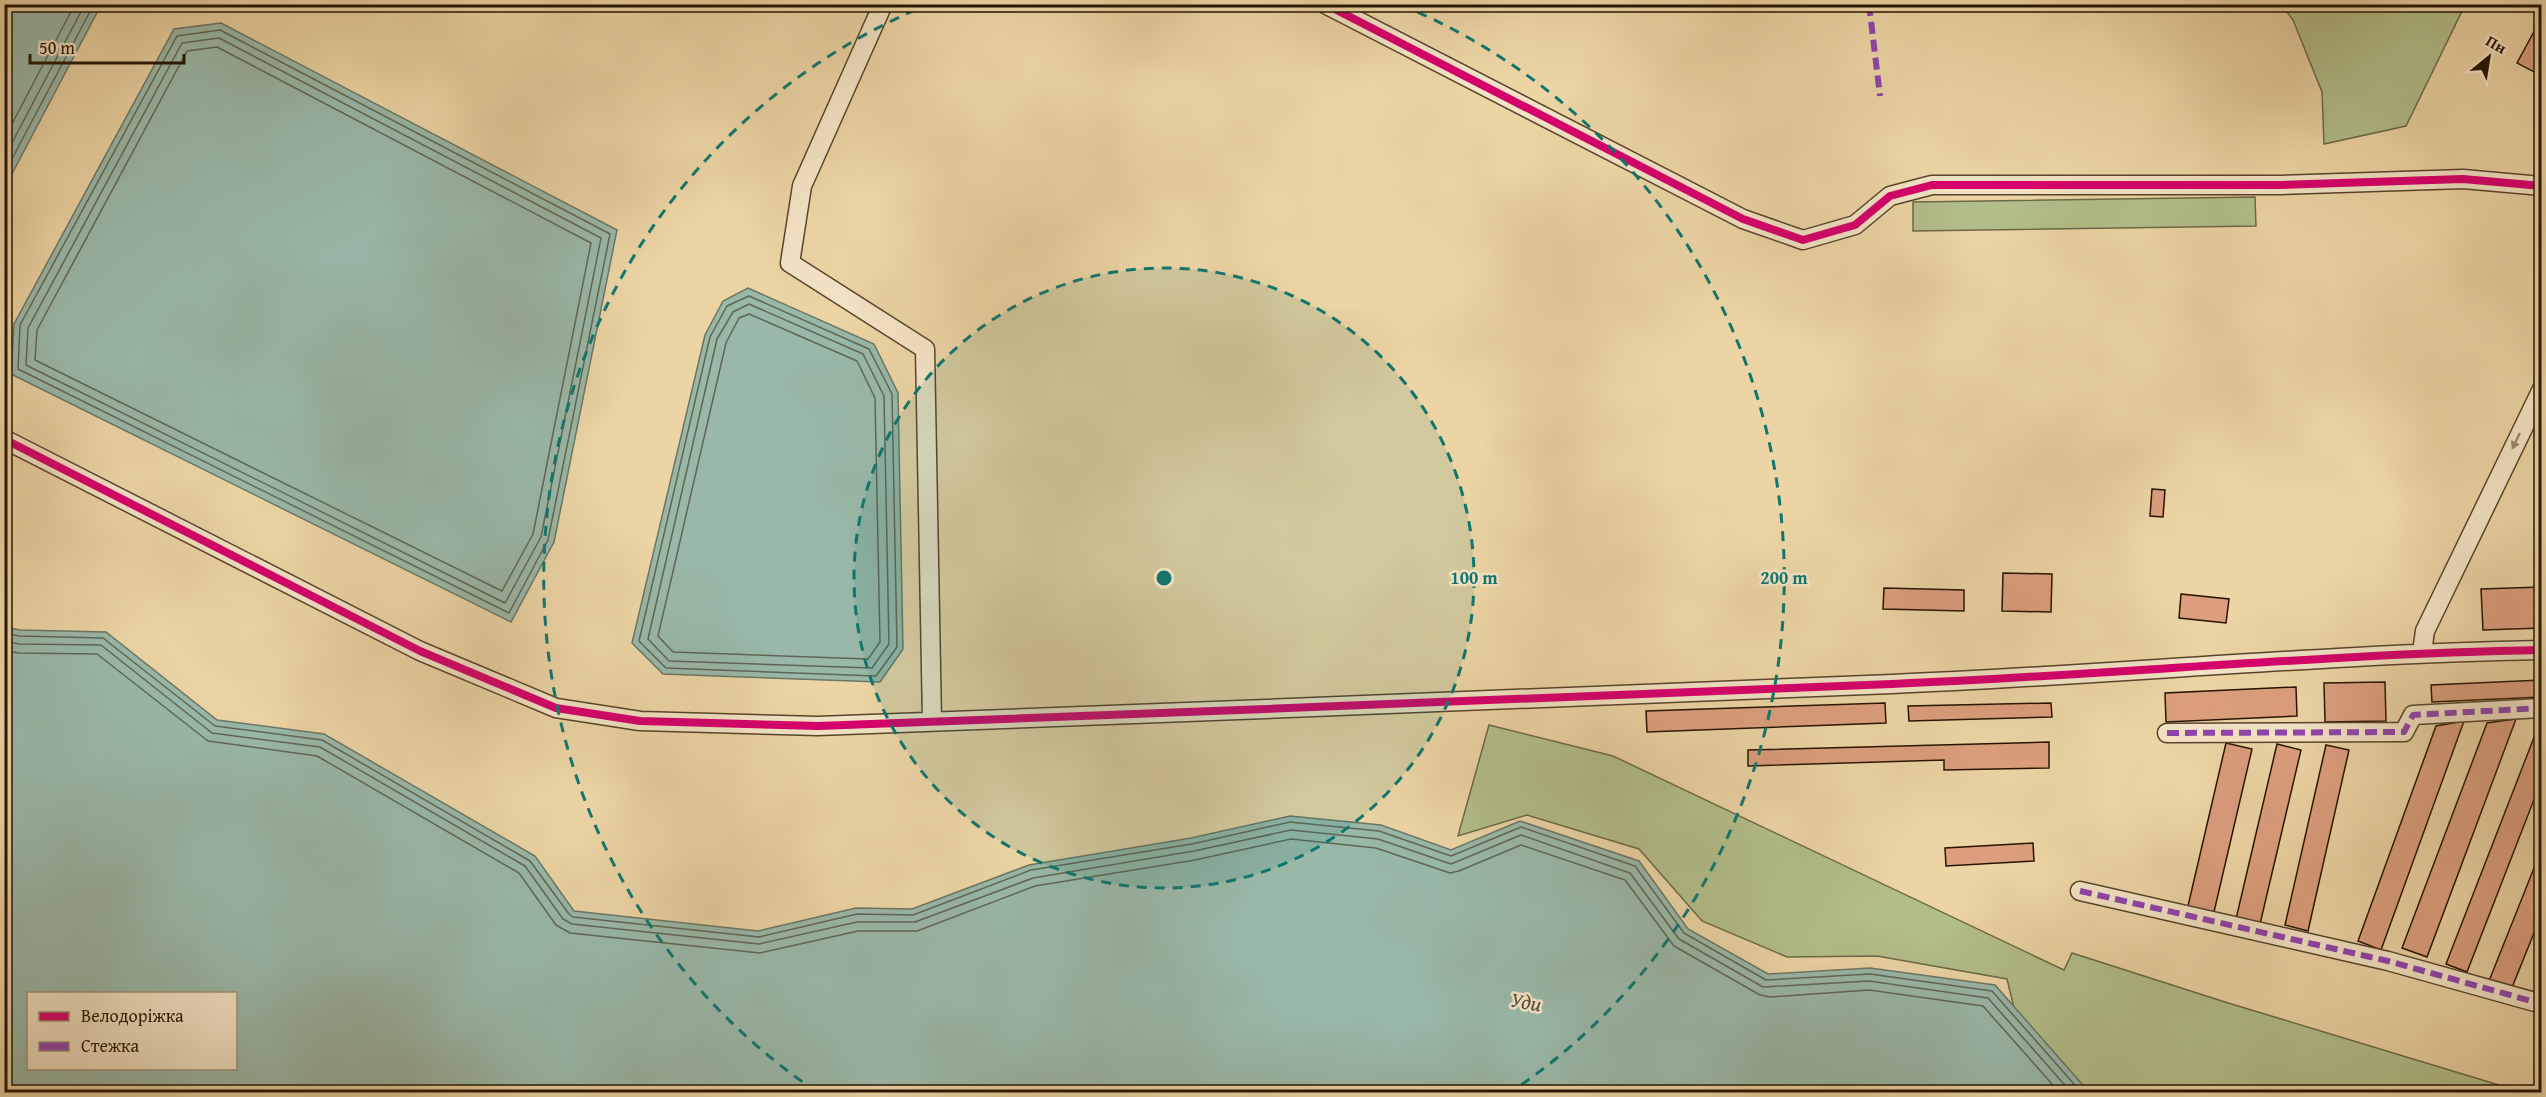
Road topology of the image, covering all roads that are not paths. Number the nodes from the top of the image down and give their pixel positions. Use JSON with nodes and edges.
{"nodes":[{"id":1,"x":883,"y":4,"type":"edge"},
{"id":2,"x":1325,"y":4,"type":"edge"},
{"id":3,"x":2541,"y":186,"type":"edge"},
{"id":4,"x":2541,"y":388,"type":"edge"},
{"id":5,"x":4,"y":439,"type":"edge"},
{"id":6,"x":2541,"y":650,"type":"edge"},
{"id":7,"x":2422,"y":652,"type":"junction"},
{"id":8,"x":2541,"y":708,"type":"edge"},
{"id":9,"x":932,"y":721,"type":"junction"},
{"id":10,"x":2167,"y":733,"type":"dead end"},
{"id":11,"x":2080,"y":891,"type":"dead end"},
{"id":12,"x":2541,"y":1004,"type":"edge"}],
"edges":[{"from":1,"to":9,"type":"street"},
{"from":2,"to":3,"type":"street"},
{"from":4,"to":7,"type":"street","one_way":true},
{"from":5,"to":9,"type":"street"},
{"from":6,"to":7,"type":"street"},
{"from":7,"to":9,"type":"street"},
{"from":8,"to":10,"type":"street"},
{"from":11,"to":12,"type":"street"}]}
